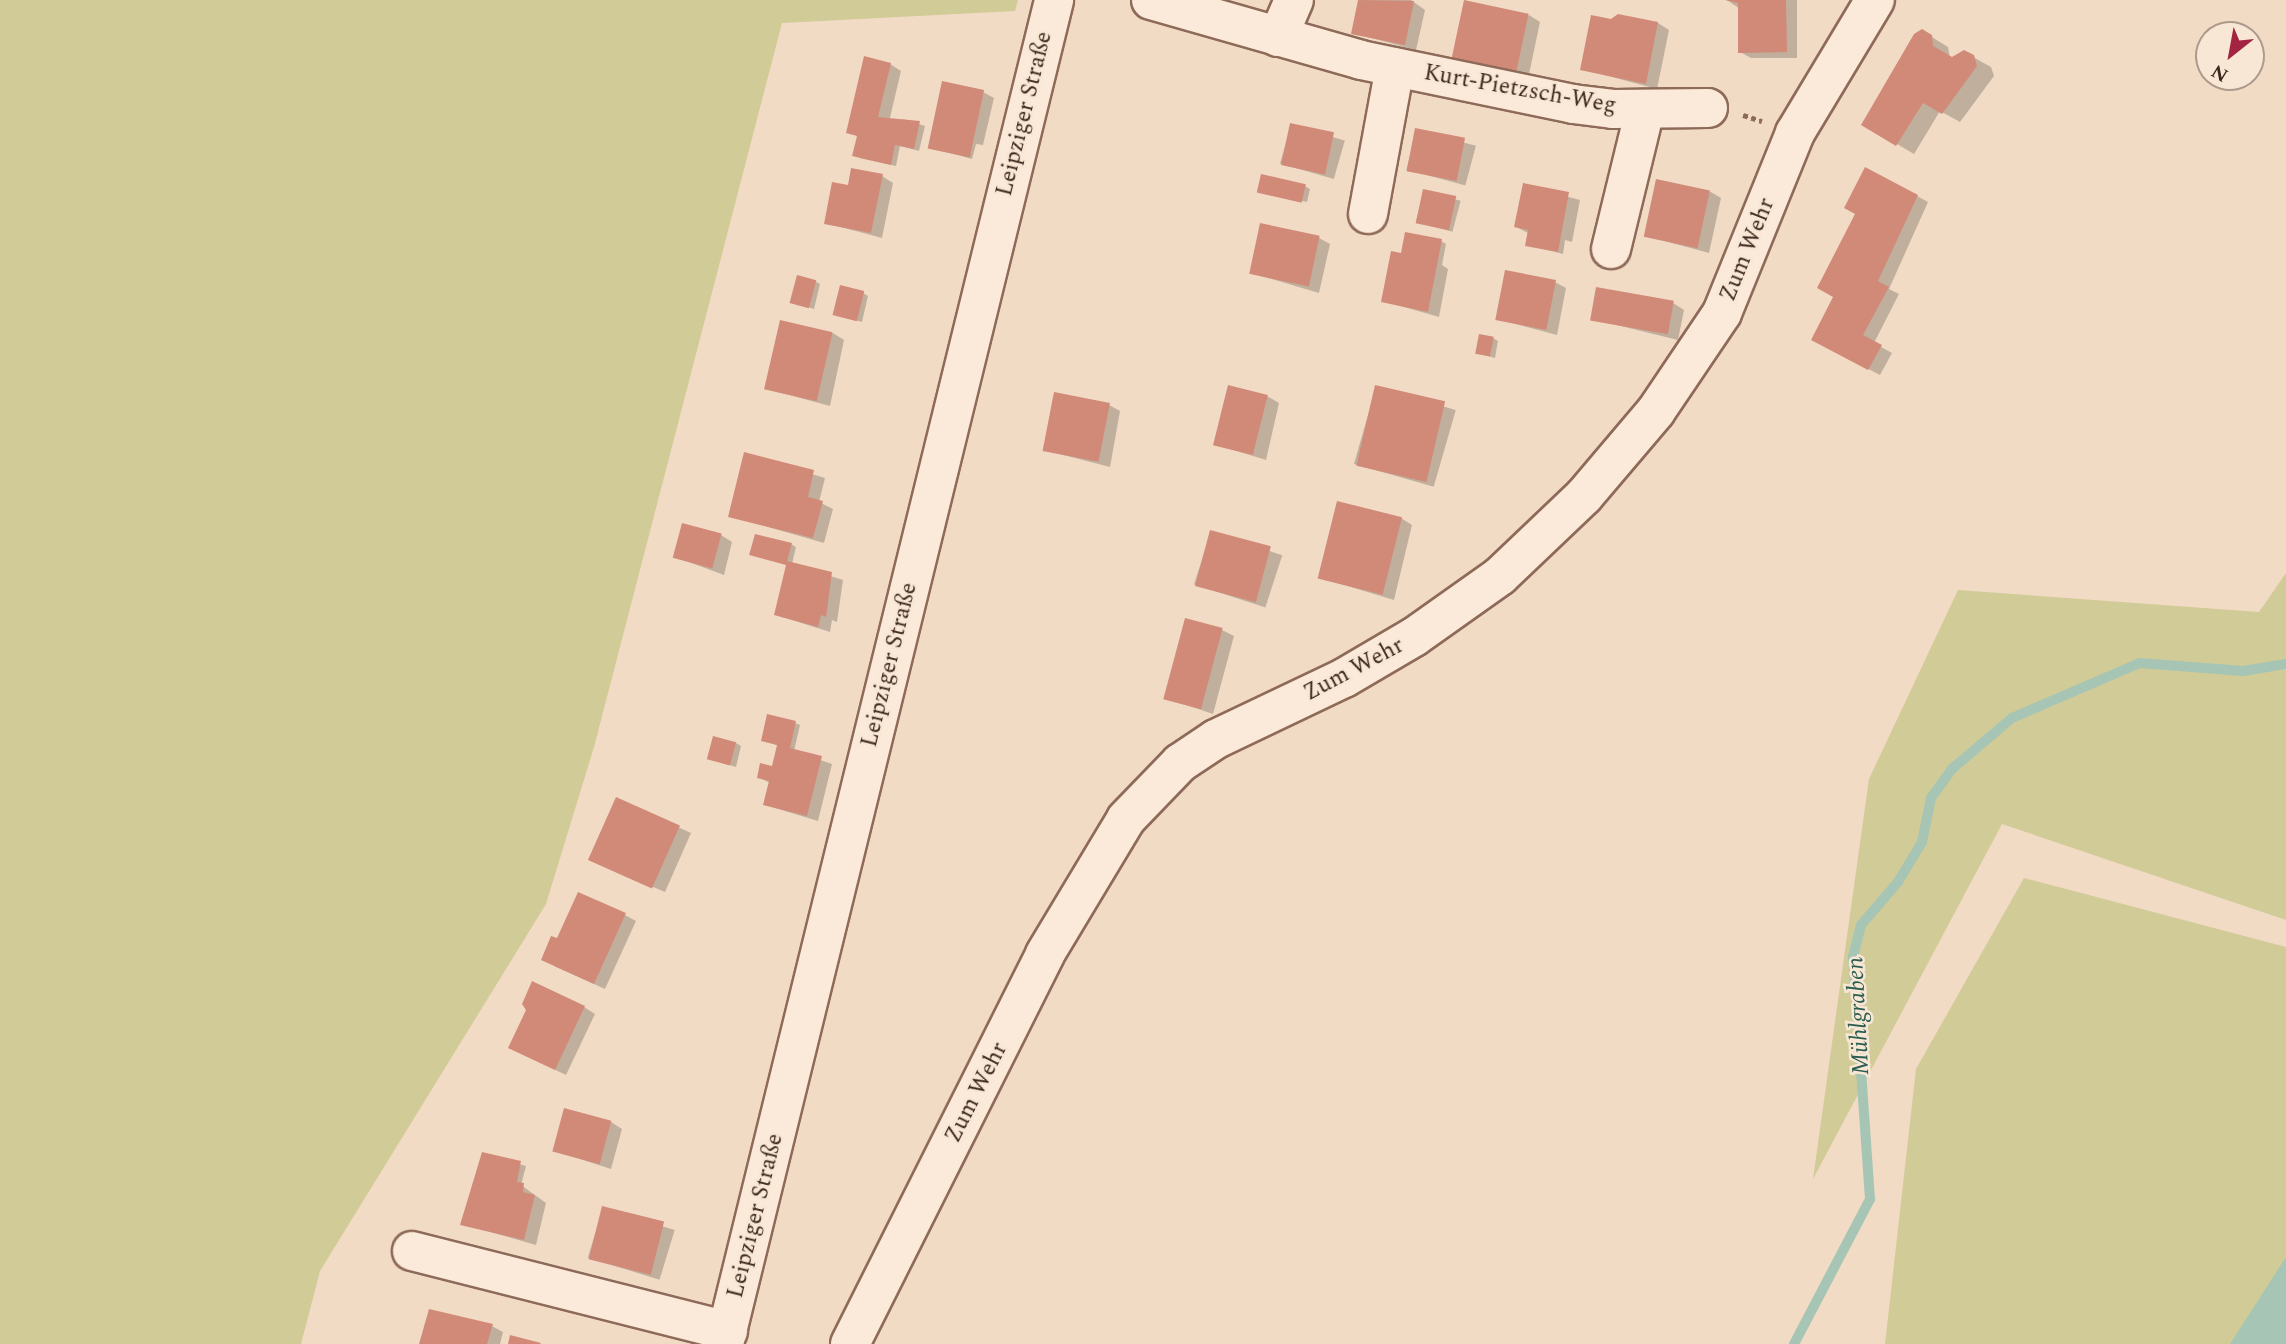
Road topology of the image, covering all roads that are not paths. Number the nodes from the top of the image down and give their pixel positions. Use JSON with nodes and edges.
{"nodes":[{"id":1,"x":1054,"y":0,"type":"edge"},
{"id":2,"x":1151,"y":0,"type":"edge"},
{"id":3,"x":1294,"y":0,"type":"edge"},
{"id":4,"x":1875,"y":0,"type":"edge"},
{"id":5,"x":1278,"y":37,"type":"junction"},
{"id":6,"x":1395,"y":67,"type":"junction"},
{"id":7,"x":1708,"y":108,"type":"road end"},
{"id":8,"x":1645,"y":109,"type":"junction"},
{"id":9,"x":1368,"y":214,"type":"dead end"},
{"id":10,"x":1611,"y":249,"type":"dead end"},
{"id":11,"x":412,"y":1251,"type":"dead end"},
{"id":12,"x":726,"y":1337,"type":"edge"},
{"id":13,"x":850,"y":1344,"type":"edge"}],
"edges":[{"from":1,"to":12,"type":"street","name":"Leipziger Straße"},
{"from":2,"to":5,"type":"street","name":"Kurt-Pietzsch-Weg"},
{"from":3,"to":5,"type":"street"},
{"from":4,"to":13,"type":"street","name":"Zum Wehr"},
{"from":5,"to":6,"type":"street","name":"Kurt-Pietzsch-Weg"},
{"from":6,"to":8,"type":"street","name":"Kurt-Pietzsch-Weg"},
{"from":6,"to":9,"type":"street","name":"Kurt-Pietzsch-Weg"},
{"from":7,"to":8,"type":"street","name":"Kurt-Pietzsch-Weg"},
{"from":8,"to":10,"type":"street","name":"Kurt-Pietzsch-Weg"},
{"from":11,"to":12,"type":"street","name":"Leipziger Straße"}]}
